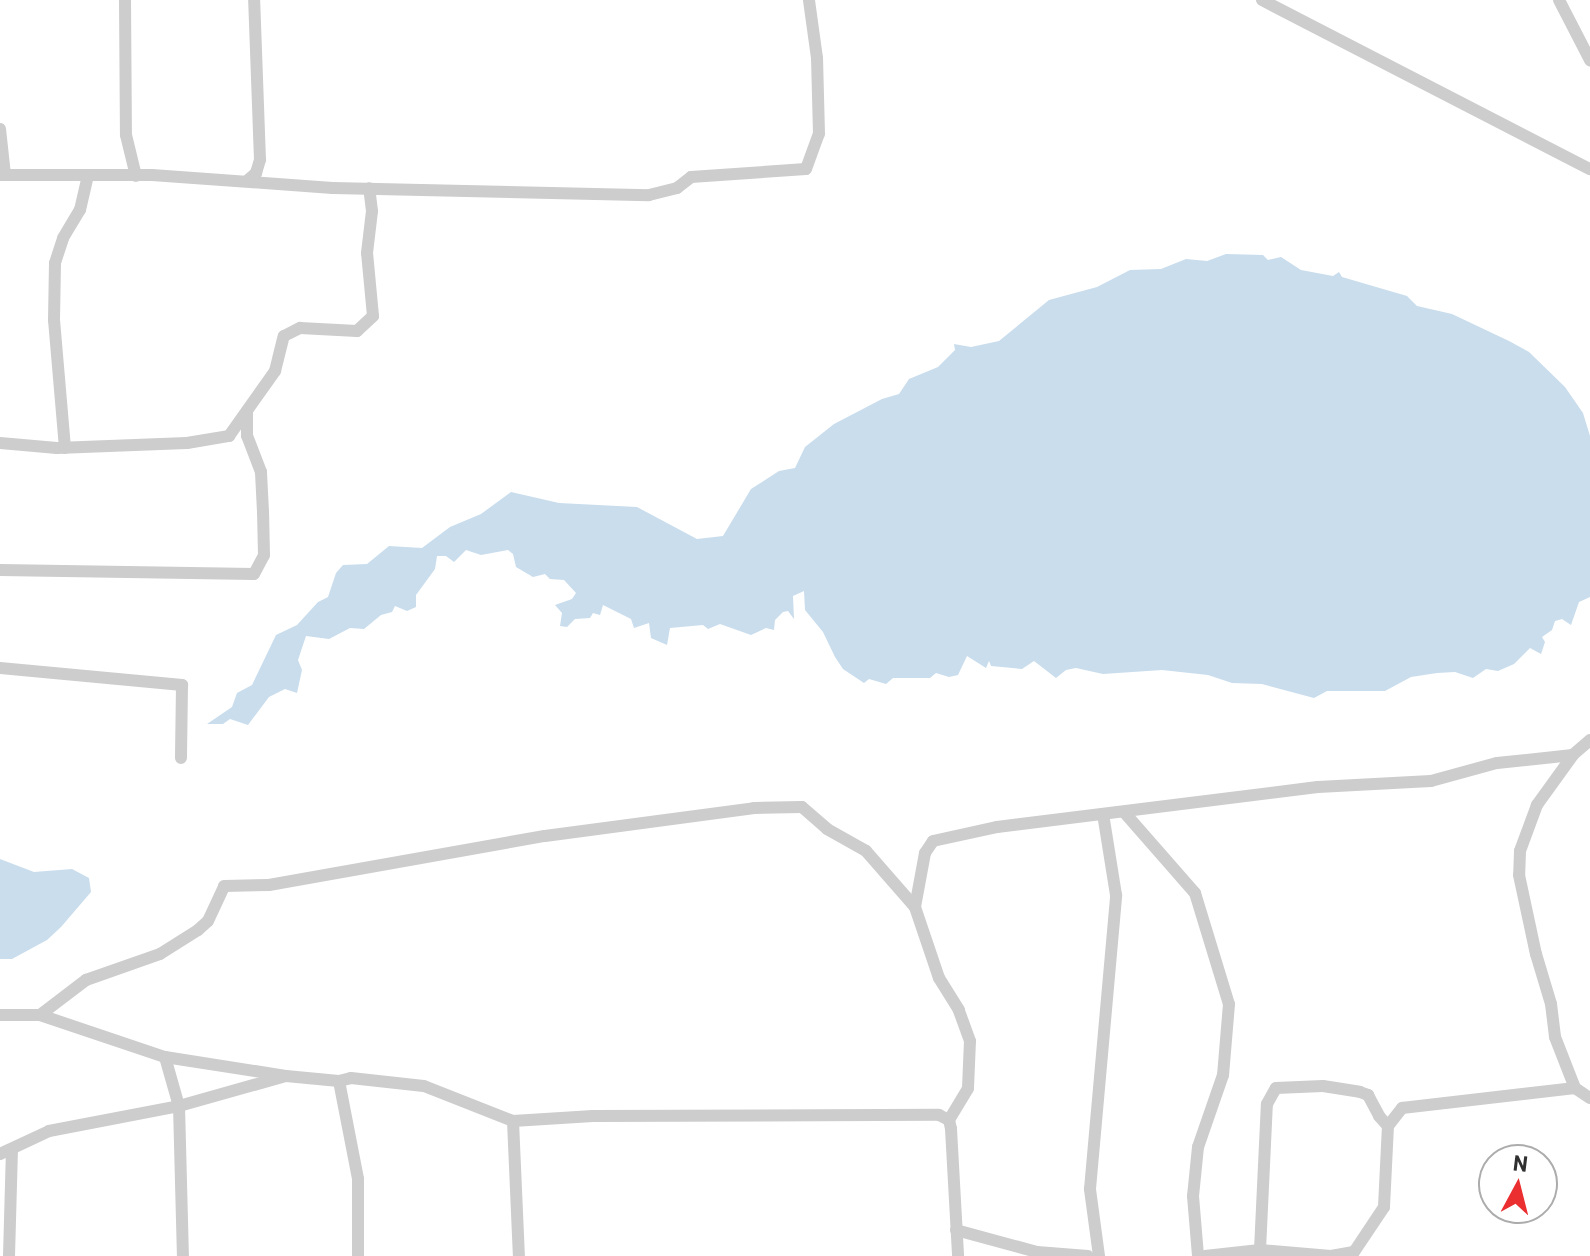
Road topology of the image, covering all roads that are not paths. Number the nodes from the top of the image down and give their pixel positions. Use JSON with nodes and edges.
{"nodes":[{"id":1,"x":125,"y":0,"type":"edge"},
{"id":2,"x":254,"y":0,"type":"edge"},
{"id":3,"x":809,"y":0,"type":"edge"},
{"id":4,"x":1262,"y":0,"type":"edge"},
{"id":5,"x":1559,"y":0,"type":"edge"},
{"id":6,"x":1590,"y":60,"type":"edge"},
{"id":7,"x":0,"y":129,"type":"edge"},
{"id":8,"x":1590,"y":169,"type":"edge"},
{"id":9,"x":2,"y":175,"type":"edge"},
{"id":10,"x":88,"y":176,"type":"junction"},
{"id":11,"x":136,"y":176,"type":"junction"},
{"id":12,"x":248,"y":180,"type":"junction"},
{"id":13,"x":369,"y":188,"type":"junction"},
{"id":14,"x":247,"y":411,"type":"junction"},
{"id":15,"x":0,"y":443,"type":"edge"},
{"id":16,"x":65,"y":448,"type":"junction"},
{"id":17,"x":0,"y":570,"type":"edge"},
{"id":18,"x":0,"y":668,"type":"edge"},
{"id":19,"x":1590,"y":740,"type":"edge"},
{"id":20,"x":1573,"y":755,"type":"junction"},
{"id":21,"x":181,"y":758,"type":"dead end"},
{"id":22,"x":1124,"y":812,"type":"junction"},
{"id":23,"x":1103,"y":814,"type":"junction"},
{"id":24,"x":915,"y":907,"type":"junction"},
{"id":25,"x":0,"y":1015,"type":"edge"},
{"id":26,"x":40,"y":1015,"type":"junction"},
{"id":27,"x":165,"y":1057,"type":"junction"},
{"id":28,"x":286,"y":1076,"type":"junction"},
{"id":29,"x":339,"y":1081,"type":"junction"},
{"id":30,"x":1575,"y":1088,"type":"junction"},
{"id":31,"x":1590,"y":1098,"type":"edge"},
{"id":32,"x":179,"y":1106,"type":"junction"},
{"id":33,"x":949,"y":1120,"type":"junction"},
{"id":34,"x":513,"y":1121,"type":"junction"},
{"id":35,"x":1388,"y":1126,"type":"junction"},
{"id":36,"x":6,"y":1152,"type":"edge"},
{"id":37,"x":956,"y":1230,"type":"junction"},
{"id":38,"x":1260,"y":1250,"type":"junction"},
{"id":39,"x":1354,"y":1254,"type":"edge"},
{"id":40,"x":9,"y":1256,"type":"edge"},
{"id":41,"x":183,"y":1256,"type":"edge"},
{"id":42,"x":358,"y":1256,"type":"edge"},
{"id":43,"x":519,"y":1256,"type":"edge"},
{"id":44,"x":958,"y":1256,"type":"edge"},
{"id":45,"x":1088,"y":1256,"type":"edge"},
{"id":46,"x":1099,"y":1256,"type":"edge"},
{"id":47,"x":1198,"y":1256,"type":"edge"},
{"id":48,"x":1205,"y":1256,"type":"edge"}],
"edges":[{"from":1,"to":11,"type":"street"},
{"from":2,"to":12,"type":"street"},
{"from":3,"to":13,"type":"street"},
{"from":4,"to":8,"type":"street"},
{"from":5,"to":6,"type":"street"},
{"from":7,"to":9,"type":"street"},
{"from":9,"to":10,"type":"street"},
{"from":10,"to":11,"type":"street"},
{"from":10,"to":16,"type":"street"},
{"from":11,"to":12,"type":"street"},
{"from":12,"to":13,"type":"street"},
{"from":13,"to":14,"type":"street"},
{"from":14,"to":16,"type":"street"},
{"from":14,"to":17,"type":"street"},
{"from":15,"to":16,"type":"street"},
{"from":18,"to":21,"type":"street"},
{"from":19,"to":20,"type":"street"},
{"from":20,"to":22,"type":"street"},
{"from":20,"to":30,"type":"street"},
{"from":22,"to":23,"type":"street"},
{"from":22,"to":47,"type":"street"},
{"from":23,"to":24,"type":"street"},
{"from":23,"to":46,"type":"street"},
{"from":24,"to":26,"type":"street"},
{"from":24,"to":33,"type":"street"},
{"from":25,"to":26,"type":"street"},
{"from":26,"to":27,"type":"street"},
{"from":27,"to":28,"type":"street"},
{"from":27,"to":32,"type":"street"},
{"from":28,"to":29,"type":"street"},
{"from":28,"to":32,"type":"street"},
{"from":29,"to":34,"type":"street"},
{"from":29,"to":42,"type":"street"},
{"from":30,"to":31,"type":"street"},
{"from":30,"to":35,"type":"street"},
{"from":32,"to":36,"type":"street"},
{"from":32,"to":41,"type":"street"},
{"from":33,"to":34,"type":"street"},
{"from":33,"to":37,"type":"street"},
{"from":34,"to":43,"type":"street"},
{"from":35,"to":38,"type":"street"},
{"from":35,"to":39,"type":"street"},
{"from":36,"to":40,"type":"street"},
{"from":37,"to":44,"type":"street"},
{"from":37,"to":45,"type":"street"},
{"from":38,"to":39,"type":"street"},
{"from":38,"to":48,"type":"street"}]}
